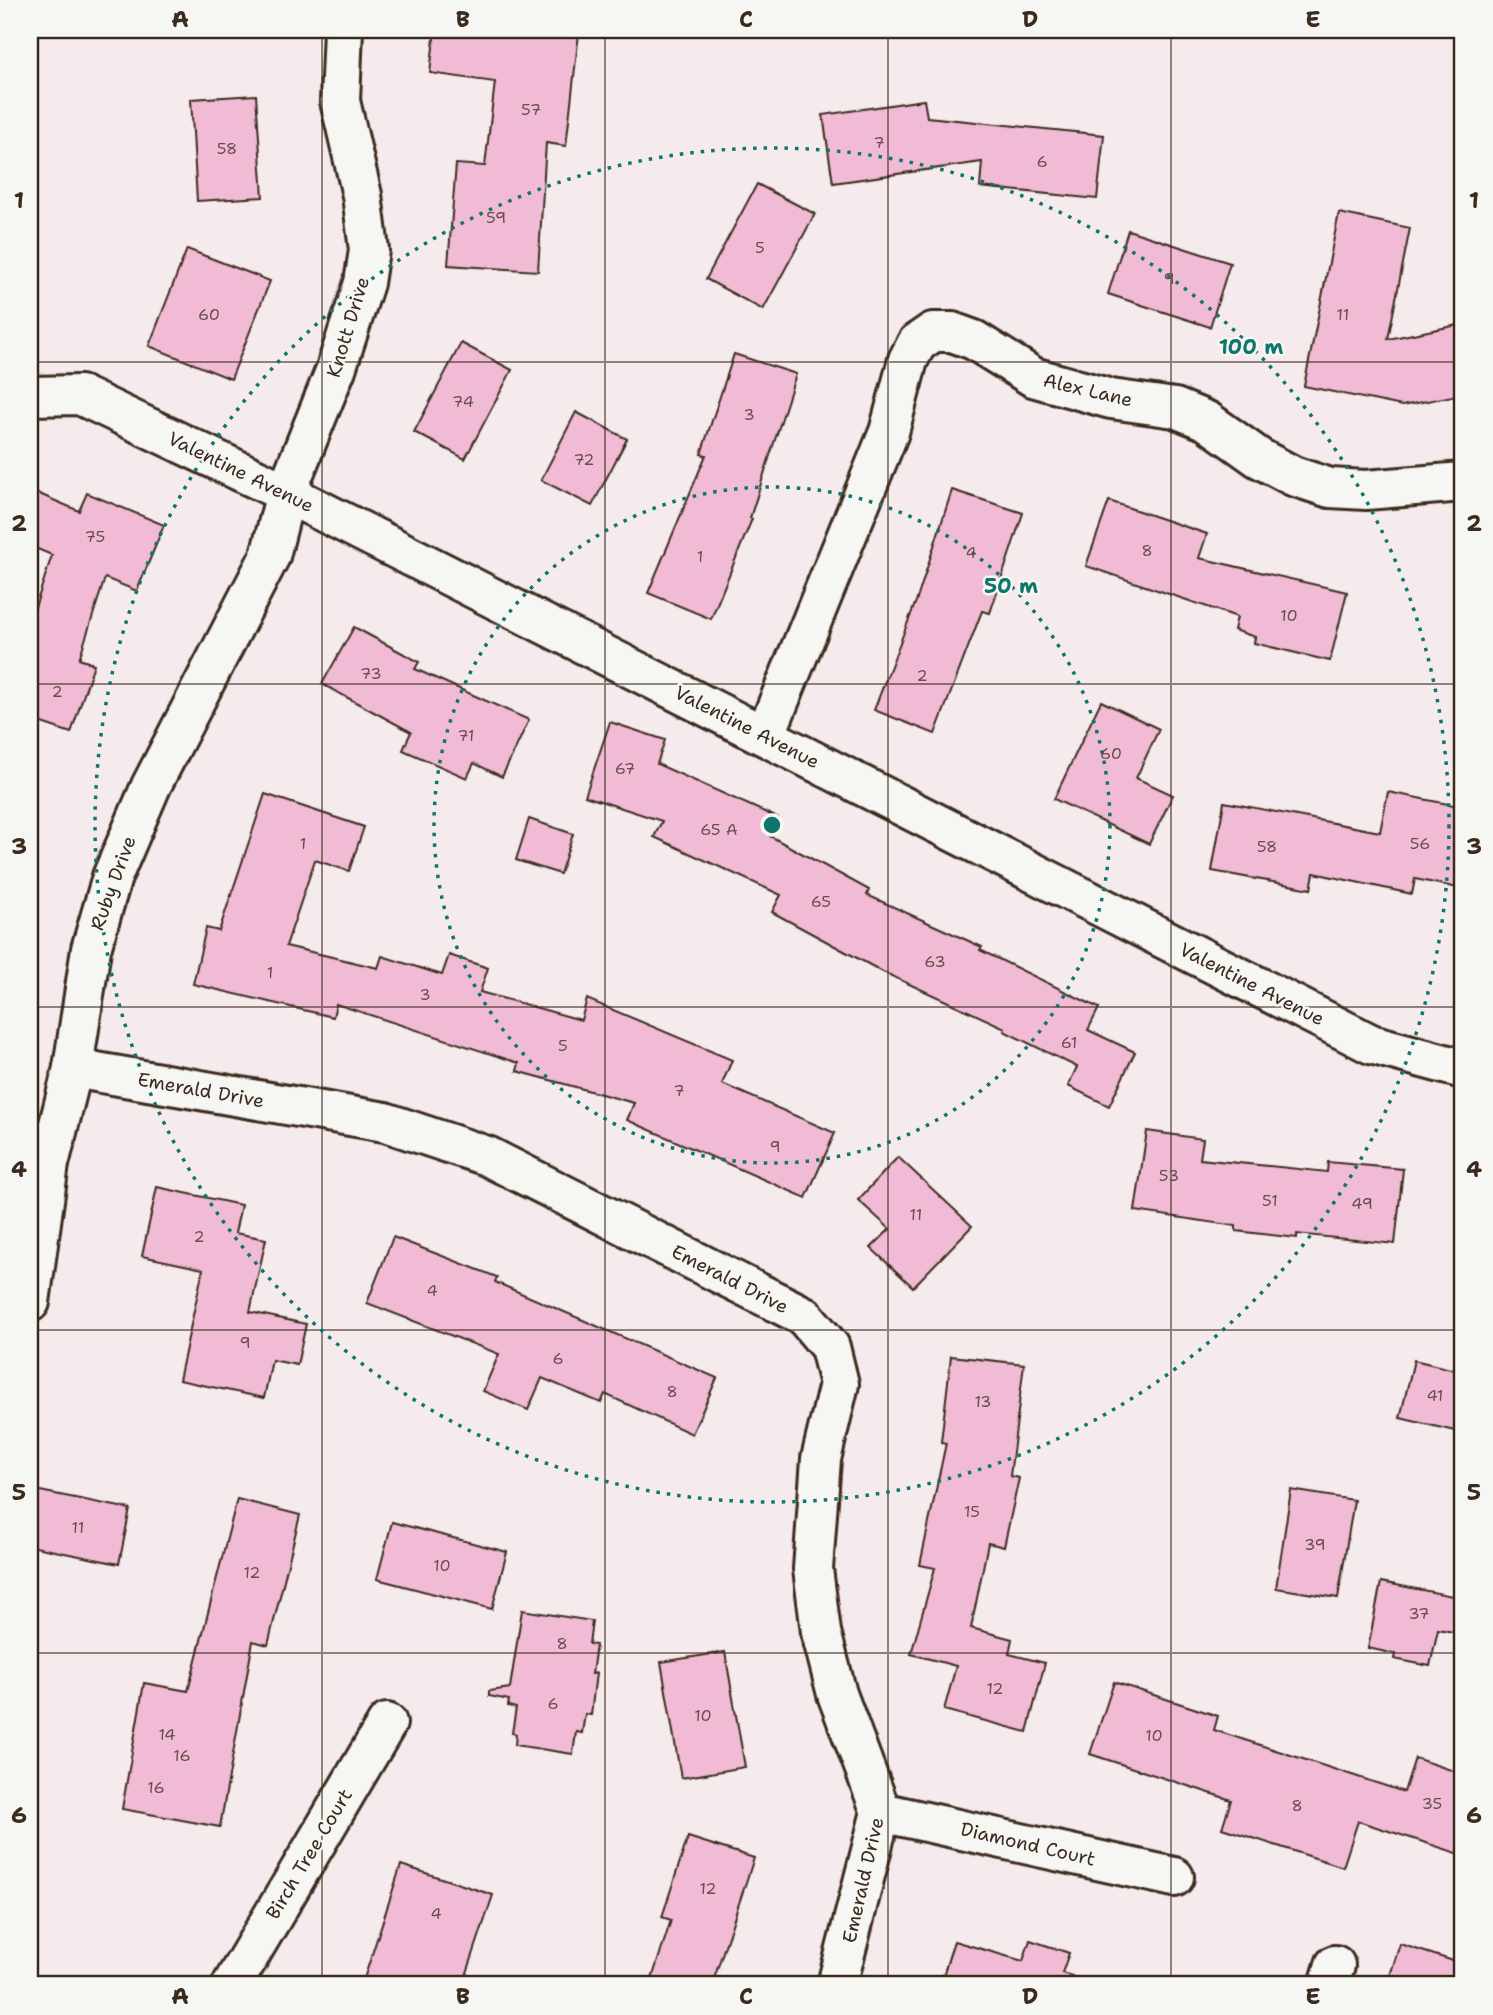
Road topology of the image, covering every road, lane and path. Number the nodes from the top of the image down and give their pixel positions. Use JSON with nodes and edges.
{"nodes":[{"id":1,"x":343,"y":30,"type":"edge"},
{"id":2,"x":30,"y":396,"type":"edge"},
{"id":3,"x":1463,"y":482,"type":"edge"},
{"id":4,"x":286,"y":493,"type":"junction"},
{"id":5,"x":765,"y":736,"type":"junction"},
{"id":6,"x":73,"y":1068,"type":"junction"},
{"id":7,"x":1463,"y":1069,"type":"edge"},
{"id":8,"x":30,"y":1302,"type":"edge"},
{"id":9,"x":387,"y":1723,"type":"dead end"},
{"id":10,"x":881,"y":1812,"type":"junction"},
{"id":11,"x":1174,"y":1877,"type":"dead end"},
{"id":12,"x":232,"y":1985,"type":"edge"},
{"id":13,"x":837,"y":1985,"type":"edge"}],
"edges":[{"from":1,"to":4,"type":"street","name":"Knott Drive"},
{"from":2,"to":4,"type":"street","name":"Valentine Avenue"},
{"from":3,"to":5,"type":"street","name":"Alex Lane"},
{"from":4,"to":5,"type":"street","name":"Valentine Avenue"},
{"from":4,"to":6,"type":"street","name":"Ruby Drive"},
{"from":5,"to":7,"type":"street","name":"Valentine Avenue"},
{"from":6,"to":8,"type":"street","name":"Ruby Drive"},
{"from":6,"to":10,"type":"street","name":"Emerald Drive"},
{"from":9,"to":12,"type":"street","name":"Birch Tree Court"},
{"from":10,"to":11,"type":"street","name":"Diamond Court"},
{"from":10,"to":13,"type":"street","name":"Emerald Drive"}]}
